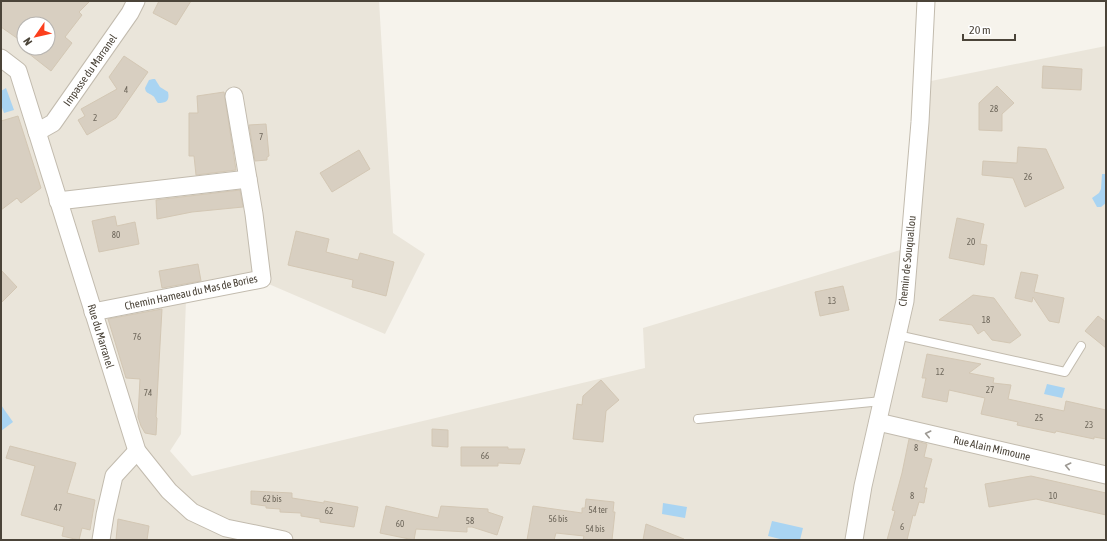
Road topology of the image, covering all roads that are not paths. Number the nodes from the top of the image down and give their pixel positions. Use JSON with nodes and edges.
{"nodes":[{"id":1,"x":136,"y":1,"type":"edge"},
{"id":2,"x":926,"y":1,"type":"edge"},
{"id":3,"x":1,"y":58,"type":"edge"},
{"id":4,"x":234,"y":96,"type":"dead end"},
{"id":5,"x":37,"y":132,"type":"junction"},
{"id":6,"x":248,"y":179,"type":"junction"},
{"id":7,"x":58,"y":201,"type":"junction"},
{"id":8,"x":93,"y":312,"type":"junction"},
{"id":9,"x":897,"y":335,"type":"junction"},
{"id":10,"x":1081,"y":346,"type":"dead end"},
{"id":11,"x":882,"y":401,"type":"junction"},
{"id":12,"x":698,"y":419,"type":"dead end"},
{"id":13,"x":878,"y":422,"type":"junction"},
{"id":14,"x":137,"y":451,"type":"junction"},
{"id":15,"x":1106,"y":475,"type":"edge"},
{"id":16,"x":102,"y":540,"type":"edge"},
{"id":17,"x":284,"y":540,"type":"edge"},
{"id":18,"x":854,"y":540,"type":"edge"}],
"edges":[{"from":1,"to":5,"type":"street","name":"Impasse du Marranel"},
{"from":2,"to":9,"type":"street","name":"Chemin de Souquallou"},
{"from":3,"to":5,"type":"street","name":"Rue du Marranel"},
{"from":4,"to":6,"type":"street","name":"Chemin Hameau du Mas de Bories"},
{"from":5,"to":7,"type":"street","name":"Rue du Marranel"},
{"from":6,"to":7,"type":"street"},
{"from":6,"to":8,"type":"street","name":"Chemin Hameau du Mas de Bories"},
{"from":7,"to":8,"type":"street","name":"Rue du Marranel"},
{"from":8,"to":14,"type":"street","name":"Rue du Marranel"},
{"from":9,"to":10,"type":"lane"},
{"from":9,"to":11,"type":"street","name":"Chemin de Souquallou"},
{"from":11,"to":12,"type":"lane"},
{"from":11,"to":13,"type":"street","name":"Chemin de Souquallou"},
{"from":15,"to":13,"type":"street","name":"Rue Alain Mimoune","one_way":true},
{"from":13,"to":18,"type":"street","name":"Chemin de Souquallou"},
{"from":14,"to":16,"type":"street"},
{"from":14,"to":17,"type":"street","name":"Rue du Marranel"}]}
